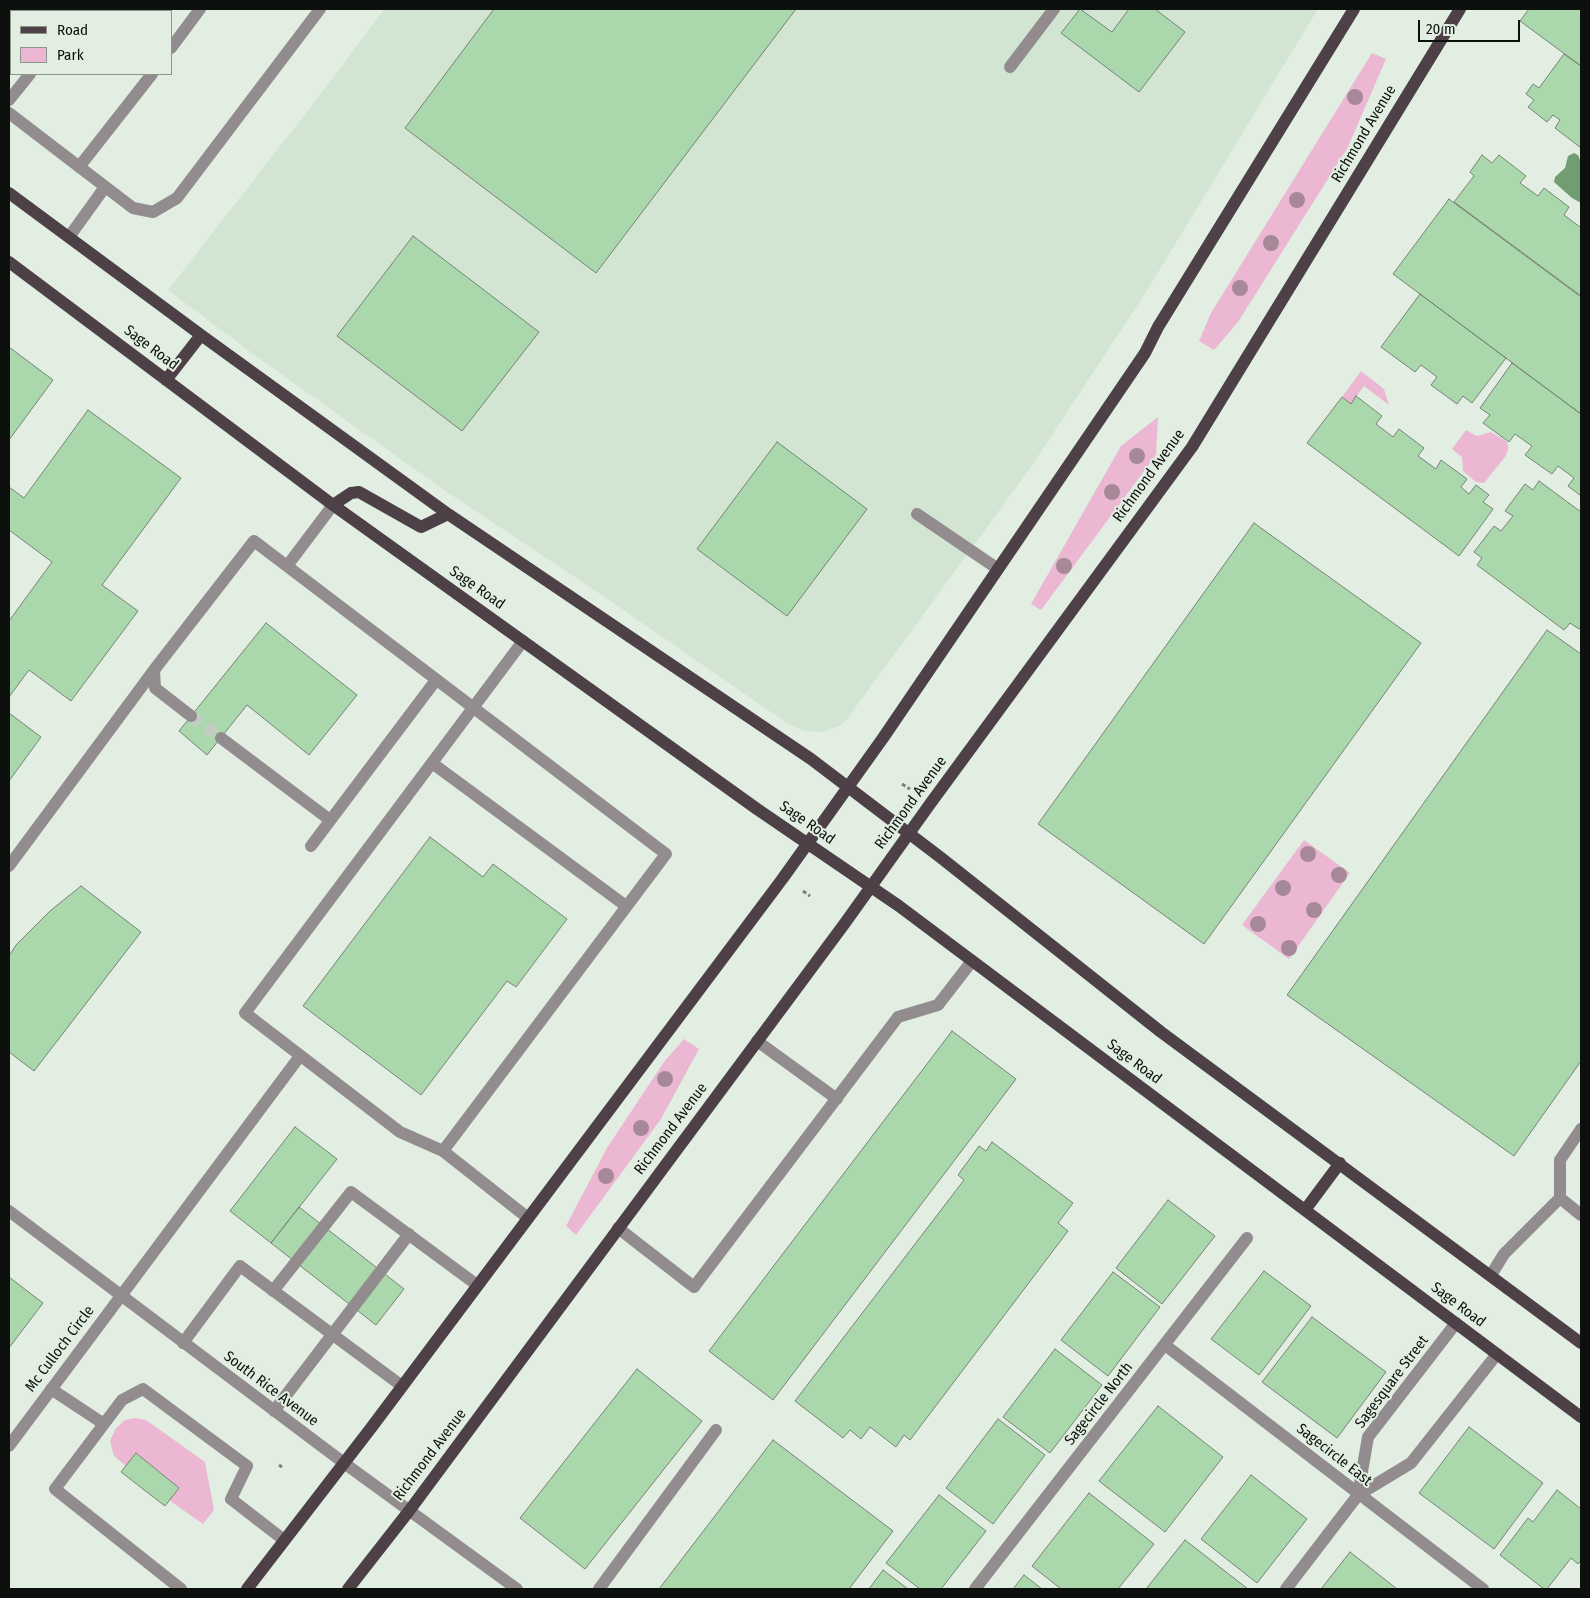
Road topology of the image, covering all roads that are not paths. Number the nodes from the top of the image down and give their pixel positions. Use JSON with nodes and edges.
{"nodes":[{"id":1,"x":200,"y":9,"type":"edge"},
{"id":2,"x":320,"y":9,"type":"edge"},
{"id":3,"x":1054,"y":9,"type":"edge"},
{"id":4,"x":1354,"y":9,"type":"edge"},
{"id":5,"x":1460,"y":9,"type":"edge"},
{"id":6,"x":172,"y":47,"type":"edge"},
{"id":7,"x":1010,"y":67,"type":"dead end"},
{"id":8,"x":29,"y":75,"type":"edge"},
{"id":9,"x":151,"y":75,"type":"edge"},
{"id":10,"x":9,"y":100,"type":"edge"},
{"id":11,"x":9,"y":113,"type":"edge"},
{"id":12,"x":79,"y":167,"type":"junction"},
{"id":13,"x":105,"y":187,"type":"junction"},
{"id":14,"x":9,"y":193,"type":"edge"},
{"id":15,"x":69,"y":237,"type":"junction"},
{"id":16,"x":9,"y":262,"type":"edge"},
{"id":17,"x":201,"y":335,"type":"junction"},
{"id":18,"x":166,"y":380,"type":"junction"},
{"id":19,"x":333,"y":505,"type":"junction"},
{"id":20,"x":448,"y":514,"type":"junction"},
{"id":21,"x":917,"y":514,"type":"dead end"},
{"id":22,"x":287,"y":566,"type":"junction"},
{"id":23,"x":998,"y":569,"type":"junction"},
{"id":24,"x":523,"y":641,"type":"junction"},
{"id":25,"x":154,"y":670,"type":"junction"},
{"id":26,"x":436,"y":680,"type":"junction"},
{"id":27,"x":473,"y":708,"type":"junction"},
{"id":28,"x":191,"y":716,"type":"tunnel mouth"},
{"id":29,"x":221,"y":738,"type":"tunnel mouth"},
{"id":30,"x":432,"y":763,"type":"junction"},
{"id":31,"x":848,"y":788,"type":"junction"},
{"id":32,"x":330,"y":820,"type":"junction"},
{"id":33,"x":909,"y":834,"type":"junction"},
{"id":34,"x":808,"y":844,"type":"junction"},
{"id":35,"x":310,"y":846,"type":"dead end"},
{"id":36,"x":9,"y":866,"type":"edge"},
{"id":37,"x":870,"y":886,"type":"junction"},
{"id":38,"x":626,"y":906,"type":"junction"},
{"id":39,"x":972,"y":961,"type":"junction"},
{"id":40,"x":757,"y":1041,"type":"junction"},
{"id":41,"x":300,"y":1056,"type":"junction"},
{"id":42,"x":837,"y":1098,"type":"junction"},
{"id":43,"x":1581,"y":1129,"type":"edge"},
{"id":44,"x":444,"y":1150,"type":"junction"},
{"id":45,"x":1340,"y":1163,"type":"junction"},
{"id":46,"x":1560,"y":1198,"type":"junction"},
{"id":47,"x":1305,"y":1210,"type":"junction"},
{"id":48,"x":9,"y":1211,"type":"edge"},
{"id":49,"x":1581,"y":1214,"type":"edge"},
{"id":50,"x":528,"y":1218,"type":"junction"},
{"id":51,"x":618,"y":1228,"type":"junction"},
{"id":52,"x":409,"y":1234,"type":"junction"},
{"id":53,"x":1247,"y":1238,"type":"dead end"},
{"id":54,"x":1491,"y":1275,"type":"junction"},
{"id":55,"x":477,"y":1285,"type":"junction"},
{"id":56,"x":273,"y":1291,"type":"junction"},
{"id":57,"x":120,"y":1296,"type":"junction"},
{"id":58,"x":1456,"y":1323,"type":"junction"},
{"id":59,"x":332,"y":1335,"type":"junction"},
{"id":60,"x":183,"y":1343,"type":"junction"},
{"id":61,"x":1581,"y":1343,"type":"edge"},
{"id":62,"x":1165,"y":1346,"type":"junction"},
{"id":63,"x":1497,"y":1354,"type":"junction"},
{"id":64,"x":402,"y":1386,"type":"junction"},
{"id":65,"x":51,"y":1388,"type":"junction"},
{"id":66,"x":274,"y":1411,"type":"junction"},
{"id":67,"x":1581,"y":1417,"type":"edge"},
{"id":68,"x":104,"y":1424,"type":"junction"},
{"id":69,"x":716,"y":1430,"type":"dead end"},
{"id":70,"x":9,"y":1446,"type":"edge"},
{"id":71,"x":344,"y":1463,"type":"junction"},
{"id":72,"x":1358,"y":1495,"type":"junction"},
{"id":73,"x":409,"y":1511,"type":"junction"},
{"id":74,"x":284,"y":1540,"type":"junction"},
{"id":75,"x":181,"y":1589,"type":"edge"},
{"id":76,"x":247,"y":1589,"type":"edge"},
{"id":77,"x":348,"y":1589,"type":"edge"},
{"id":78,"x":517,"y":1589,"type":"edge"},
{"id":79,"x":599,"y":1589,"type":"edge"},
{"id":80,"x":975,"y":1589,"type":"edge"},
{"id":81,"x":1286,"y":1589,"type":"edge"},
{"id":82,"x":1483,"y":1589,"type":"edge"}],
"edges":[{"from":1,"to":6,"type":"street"},
{"from":2,"to":13,"type":"street"},
{"from":3,"to":7,"type":"street"},
{"from":4,"to":23,"type":"main road"},
{"from":5,"to":33,"type":"main road","name":"Richmond Avenue"},
{"from":8,"to":10,"type":"street"},
{"from":9,"to":12,"type":"street"},
{"from":11,"to":12,"type":"street"},
{"from":12,"to":13,"type":"street"},
{"from":13,"to":15,"type":"street"},
{"from":14,"to":15,"type":"main road"},
{"from":15,"to":17,"type":"main road"},
{"from":16,"to":18,"type":"main road","name":"Sage Road"},
{"from":17,"to":18,"type":"main road"},
{"from":17,"to":20,"type":"main road"},
{"from":18,"to":19,"type":"main road","name":"Sage Road"},
{"from":19,"to":20,"type":"main road"},
{"from":19,"to":22,"type":"street"},
{"from":19,"to":24,"type":"main road","name":"Sage Road"},
{"from":20,"to":31,"type":"main road"},
{"from":21,"to":23,"type":"street"},
{"from":22,"to":25,"type":"street"},
{"from":22,"to":26,"type":"street"},
{"from":23,"to":31,"type":"main road"},
{"from":24,"to":27,"type":"street"},
{"from":24,"to":34,"type":"main road","name":"Sage Road"},
{"from":25,"to":28,"type":"street"},
{"from":25,"to":36,"type":"street"},
{"from":26,"to":27,"type":"street"},
{"from":26,"to":32,"type":"street"},
{"from":27,"to":30,"type":"street"},
{"from":27,"to":38,"type":"street"},
{"from":29,"to":32,"type":"street"},
{"from":30,"to":38,"type":"street"},
{"from":30,"to":41,"type":"street"},
{"from":31,"to":33,"type":"main road"},
{"from":31,"to":34,"type":"main road"},
{"from":32,"to":35,"type":"street"},
{"from":33,"to":37,"type":"main road","name":"Richmond Avenue"},
{"from":33,"to":45,"type":"main road"},
{"from":34,"to":37,"type":"main road","name":"Sage Road"},
{"from":34,"to":50,"type":"main road"},
{"from":37,"to":39,"type":"main road","name":"Sage Road"},
{"from":37,"to":40,"type":"main road","name":"Richmond Avenue"},
{"from":38,"to":44,"type":"street"},
{"from":39,"to":42,"type":"street"},
{"from":39,"to":47,"type":"main road","name":"Sage Road"},
{"from":40,"to":42,"type":"street"},
{"from":40,"to":51,"type":"main road","name":"Richmond Avenue"},
{"from":41,"to":44,"type":"street"},
{"from":41,"to":57,"type":"street","name":"Mc Culloch Circle"},
{"from":42,"to":51,"type":"street"},
{"from":43,"to":46,"type":"street"},
{"from":44,"to":50,"type":"street"},
{"from":45,"to":47,"type":"main road"},
{"from":45,"to":54,"type":"main road"},
{"from":46,"to":49,"type":"street"},
{"from":46,"to":54,"type":"street"},
{"from":47,"to":58,"type":"main road","name":"Sage Road"},
{"from":48,"to":57,"type":"street","name":"South Rice Avenue"},
{"from":50,"to":55,"type":"main road"},
{"from":51,"to":73,"type":"main road","name":"Richmond Avenue"},
{"from":52,"to":55,"type":"street"},
{"from":52,"to":56,"type":"street"},
{"from":52,"to":59,"type":"street"},
{"from":53,"to":62,"type":"street","name":"Sagecircle North"},
{"from":54,"to":61,"type":"main road"},
{"from":55,"to":64,"type":"main road"},
{"from":56,"to":59,"type":"street"},
{"from":56,"to":60,"type":"street"},
{"from":57,"to":60,"type":"street","name":"South Rice Avenue"},
{"from":57,"to":65,"type":"street","name":"Mc Culloch Circle"},
{"from":58,"to":63,"type":"main road","name":"Sage Road"},
{"from":58,"to":72,"type":"street","name":"Sagesquare Street"},
{"from":59,"to":64,"type":"street"},
{"from":59,"to":66,"type":"street"},
{"from":60,"to":66,"type":"street","name":"South Rice Avenue"},
{"from":62,"to":72,"type":"street","name":"Sagecircle East"},
{"from":62,"to":80,"type":"street","name":"Sagecircle North"},
{"from":63,"to":67,"type":"main road","name":"Sage Road"},
{"from":63,"to":72,"type":"street"},
{"from":64,"to":71,"type":"main road"},
{"from":65,"to":68,"type":"street"},
{"from":65,"to":70,"type":"street","name":"Mc Culloch Circle"},
{"from":66,"to":71,"type":"street","name":"South Rice Avenue"},
{"from":68,"to":74,"type":"street"},
{"from":68,"to":75,"type":"street"},
{"from":69,"to":79,"type":"street"},
{"from":71,"to":73,"type":"street","name":"South Rice Avenue"},
{"from":71,"to":74,"type":"main road"},
{"from":72,"to":81,"type":"street","name":"Sagesquare Street"},
{"from":72,"to":82,"type":"street","name":"Sagecircle East"},
{"from":73,"to":77,"type":"main road","name":"Richmond Avenue"},
{"from":73,"to":78,"type":"street","name":"South Rice Avenue"},
{"from":74,"to":76,"type":"main road"}]}
